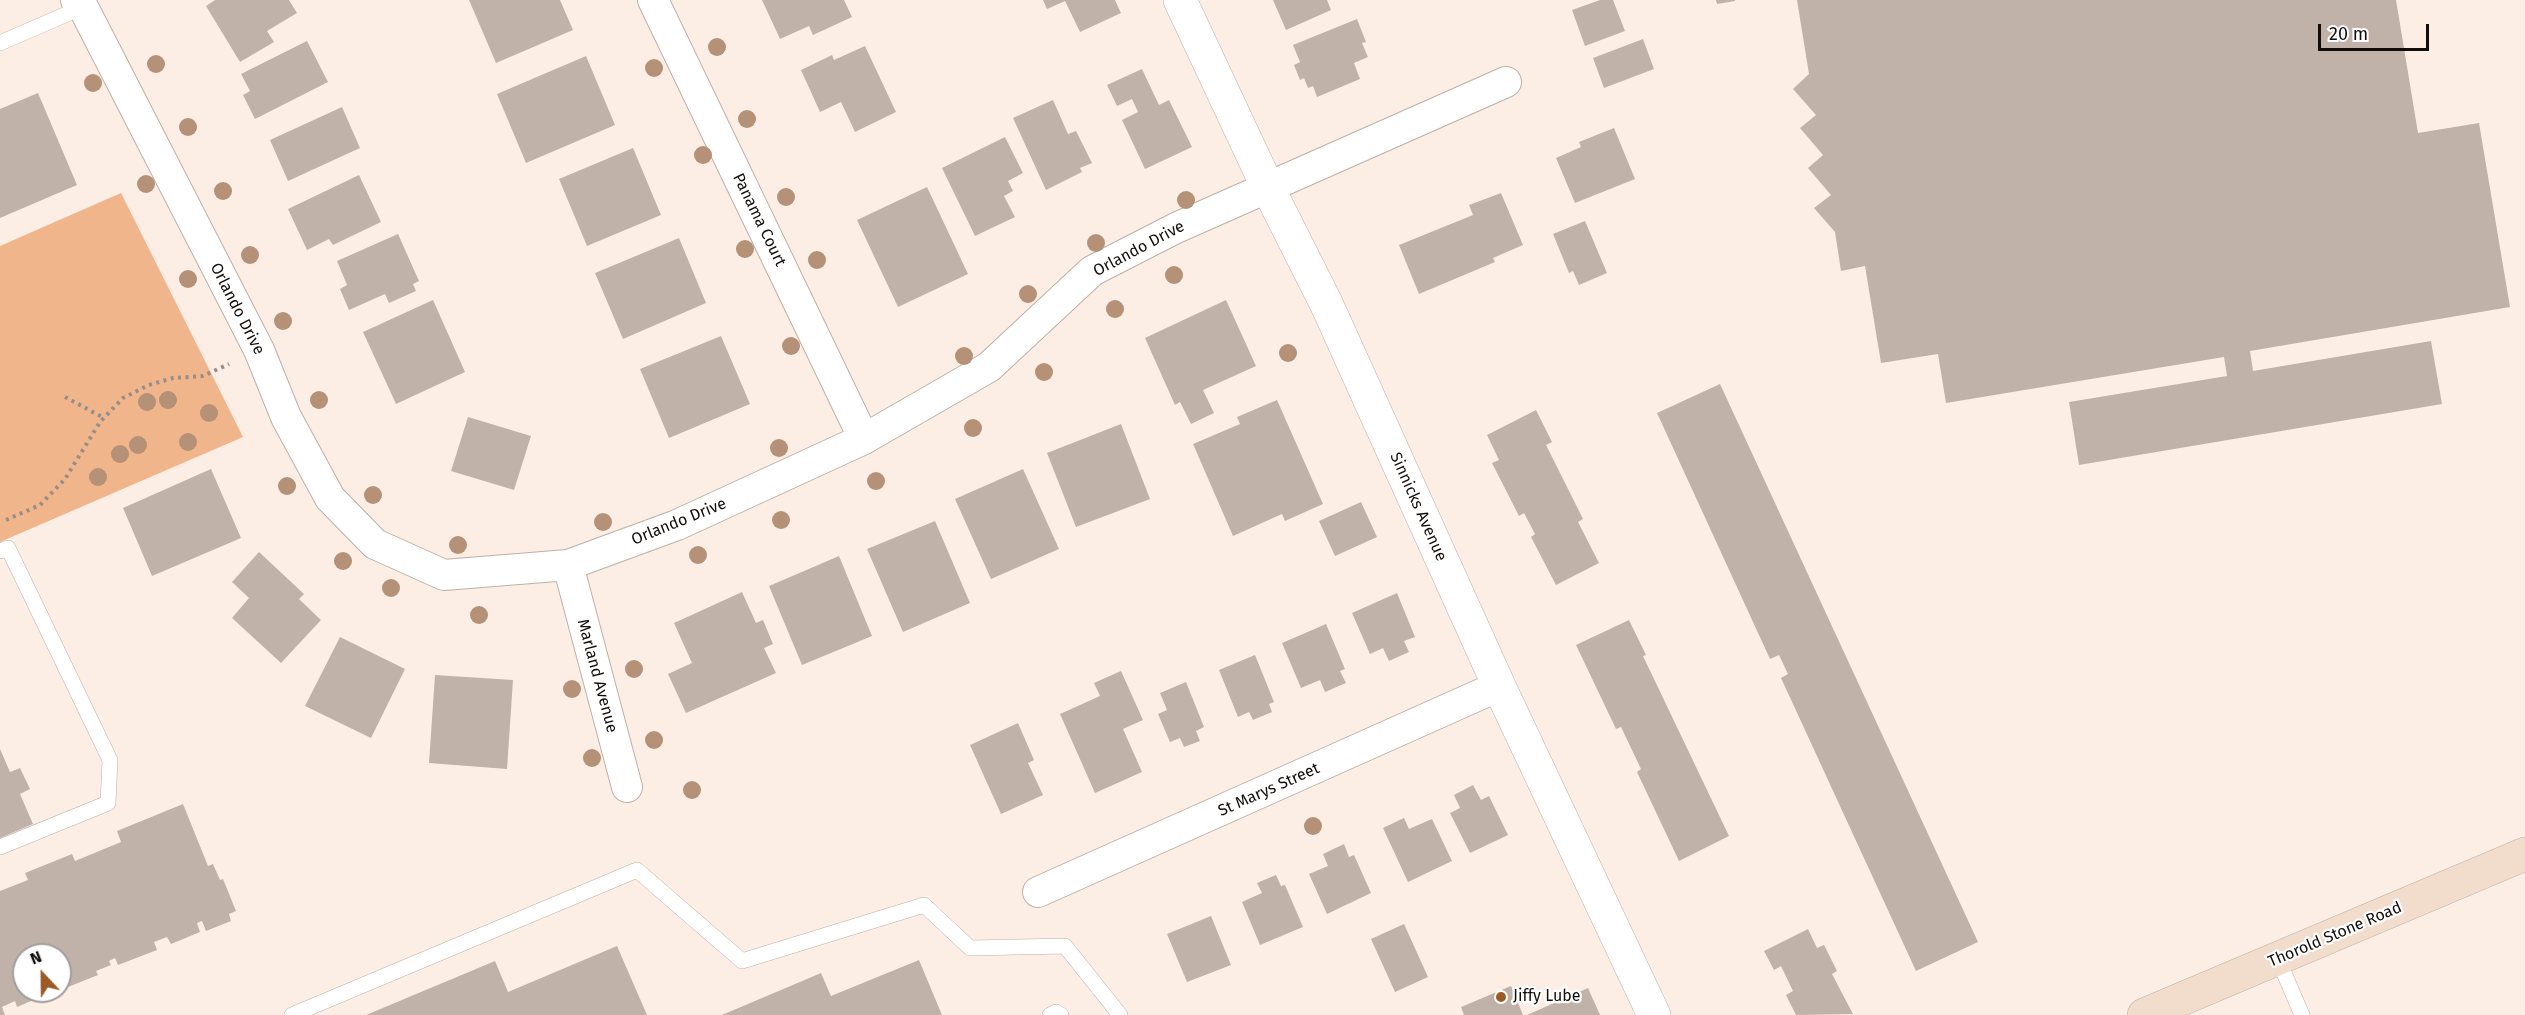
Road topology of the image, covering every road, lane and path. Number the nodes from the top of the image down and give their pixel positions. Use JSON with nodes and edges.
{"nodes":[{"id":1,"x":654,"y":0,"type":"edge"},
{"id":2,"x":1180,"y":0,"type":"edge"},
{"id":3,"x":80,"y":4,"type":"edge"},
{"id":4,"x":0,"y":43,"type":"edge"},
{"id":5,"x":1506,"y":82,"type":"dead end"},
{"id":6,"x":1268,"y":188,"type":"junction"},
{"id":7,"x":259,"y":350,"type":"junction"},
{"id":8,"x":65,"y":397,"type":"dead end"},
{"id":9,"x":104,"y":418,"type":"junction"},
{"id":10,"x":864,"y":439,"type":"junction"},
{"id":11,"x":0,"y":523,"type":"edge"},
{"id":12,"x":0,"y":551,"type":"edge"},
{"id":13,"x":568,"y":565,"type":"junction"},
{"id":14,"x":1499,"y":686,"type":"junction"},
{"id":15,"x":627,"y":787,"type":"dead end"},
{"id":16,"x":0,"y":847,"type":"edge"},
{"id":17,"x":2525,"y":854,"type":"edge"},
{"id":18,"x":1038,"y":892,"type":"dead end"},
{"id":19,"x":2278,"y":959,"type":"junction"},
{"id":20,"x":292,"y":1015,"type":"edge"},
{"id":21,"x":1050,"y":1015,"type":"edge"},
{"id":22,"x":1060,"y":1015,"type":"edge"},
{"id":23,"x":1120,"y":1015,"type":"edge"},
{"id":24,"x":1654,"y":1015,"type":"edge"},
{"id":25,"x":2144,"y":1015,"type":"edge"},
{"id":26,"x":2302,"y":1015,"type":"edge"}],
"edges":[{"from":1,"to":10,"type":"street","name":"Panama Court"},
{"from":2,"to":6,"type":"street","name":"Sinnicks Avenue"},
{"from":3,"to":4,"type":"lane"},
{"from":3,"to":7,"type":"street","name":"Orlando Drive"},
{"from":5,"to":6,"type":"street","name":"Orlando Drive"},
{"from":6,"to":10,"type":"street","name":"Orlando Drive"},
{"from":6,"to":14,"type":"street","name":"Sinnicks Avenue"},
{"from":7,"to":9,"type":"path"},
{"from":7,"to":13,"type":"street","name":"Orlando Drive"},
{"from":8,"to":9,"type":"path"},
{"from":9,"to":11,"type":"path"},
{"from":10,"to":13,"type":"street","name":"Orlando Drive"},
{"from":12,"to":16,"type":"lane"},
{"from":13,"to":15,"type":"street","name":"Marland Avenue"},
{"from":14,"to":18,"type":"street","name":"St Marys Street"},
{"from":14,"to":24,"type":"street","name":"Sinnicks Avenue"},
{"from":17,"to":19,"type":"main road","name":"Thorold Stone Road"},
{"from":19,"to":25,"type":"main road","name":"Thorold Stone Road"},
{"from":19,"to":26,"type":"lane"},
{"from":20,"to":23,"type":"lane"},
{"from":21,"to":22,"type":"lane"}]}
